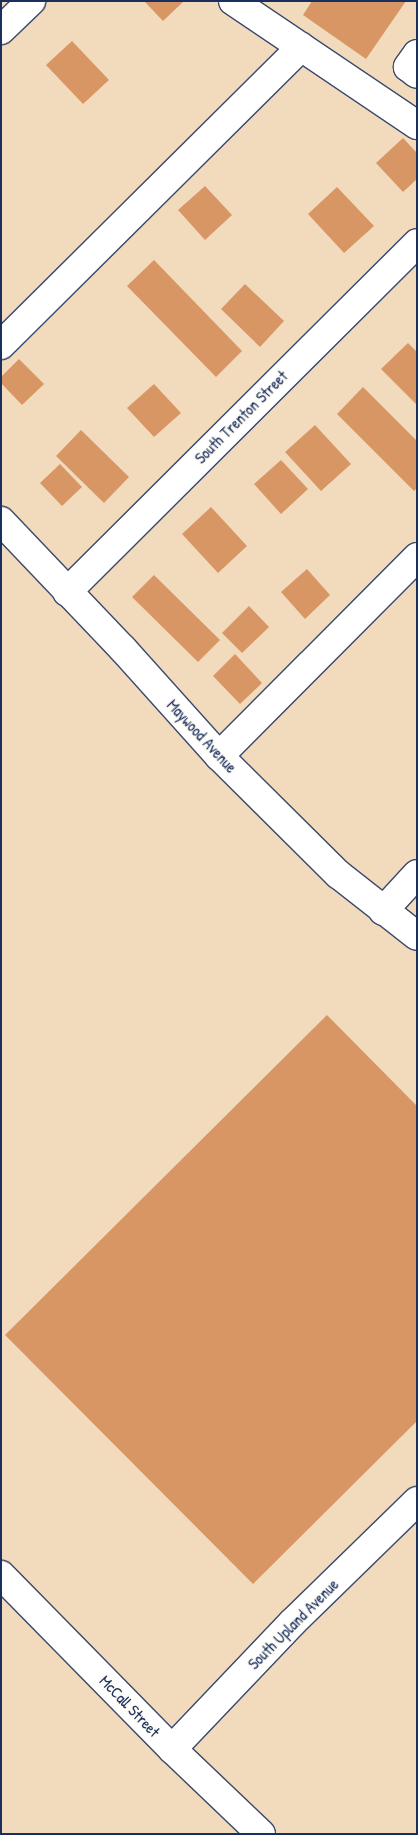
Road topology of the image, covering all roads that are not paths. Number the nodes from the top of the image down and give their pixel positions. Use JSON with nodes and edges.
{"nodes":[{"id":1,"x":31,"y":1,"type":"edge"},
{"id":2,"x":233,"y":1,"type":"edge"},
{"id":3,"x":1,"y":30,"type":"edge"},
{"id":4,"x":301,"y":47,"type":"junction"},
{"id":5,"x":417,"y":54,"type":"edge"},
{"id":6,"x":417,"y":74,"type":"edge"},
{"id":7,"x":417,"y":125,"type":"edge"},
{"id":8,"x":417,"y":243,"type":"edge"},
{"id":9,"x":1,"y":345,"type":"edge"},
{"id":10,"x":1,"y":521,"type":"edge"},
{"id":11,"x":10,"y":549,"type":"edge"},
{"id":12,"x":417,"y":557,"type":"edge"},
{"id":13,"x":67,"y":592,"type":"junction"},
{"id":14,"x":219,"y":756,"type":"junction"},
{"id":15,"x":417,"y":874,"type":"edge"},
{"id":16,"x":383,"y":912,"type":"junction"},
{"id":17,"x":417,"y":936,"type":"edge"},
{"id":18,"x":417,"y":1501,"type":"edge"},
{"id":19,"x":1,"y":1575,"type":"edge"},
{"id":20,"x":172,"y":1749,"type":"junction"},
{"id":21,"x":261,"y":1834,"type":"edge"}],
"edges":[{"from":1,"to":3,"type":"street"},
{"from":2,"to":4,"type":"street"},
{"from":4,"to":7,"type":"street"},
{"from":4,"to":9,"type":"street"},
{"from":5,"to":6,"type":"street"},
{"from":8,"to":13,"type":"street","name":"South Trenton Street"},
{"from":10,"to":11,"type":"street","name":"Maywood Avenue"},
{"from":11,"to":13,"type":"street","name":"Maywood Avenue"},
{"from":12,"to":14,"type":"street"},
{"from":13,"to":14,"type":"street","name":"Maywood Avenue"},
{"from":14,"to":16,"type":"street","name":"Maywood Avenue"},
{"from":15,"to":16,"type":"street"},
{"from":16,"to":17,"type":"street","name":"Maywood Avenue"},
{"from":18,"to":20,"type":"street","name":"South Upland Avenue"},
{"from":19,"to":20,"type":"street","name":"McCall Street"},
{"from":20,"to":21,"type":"street","name":"McCall Street"}]}
